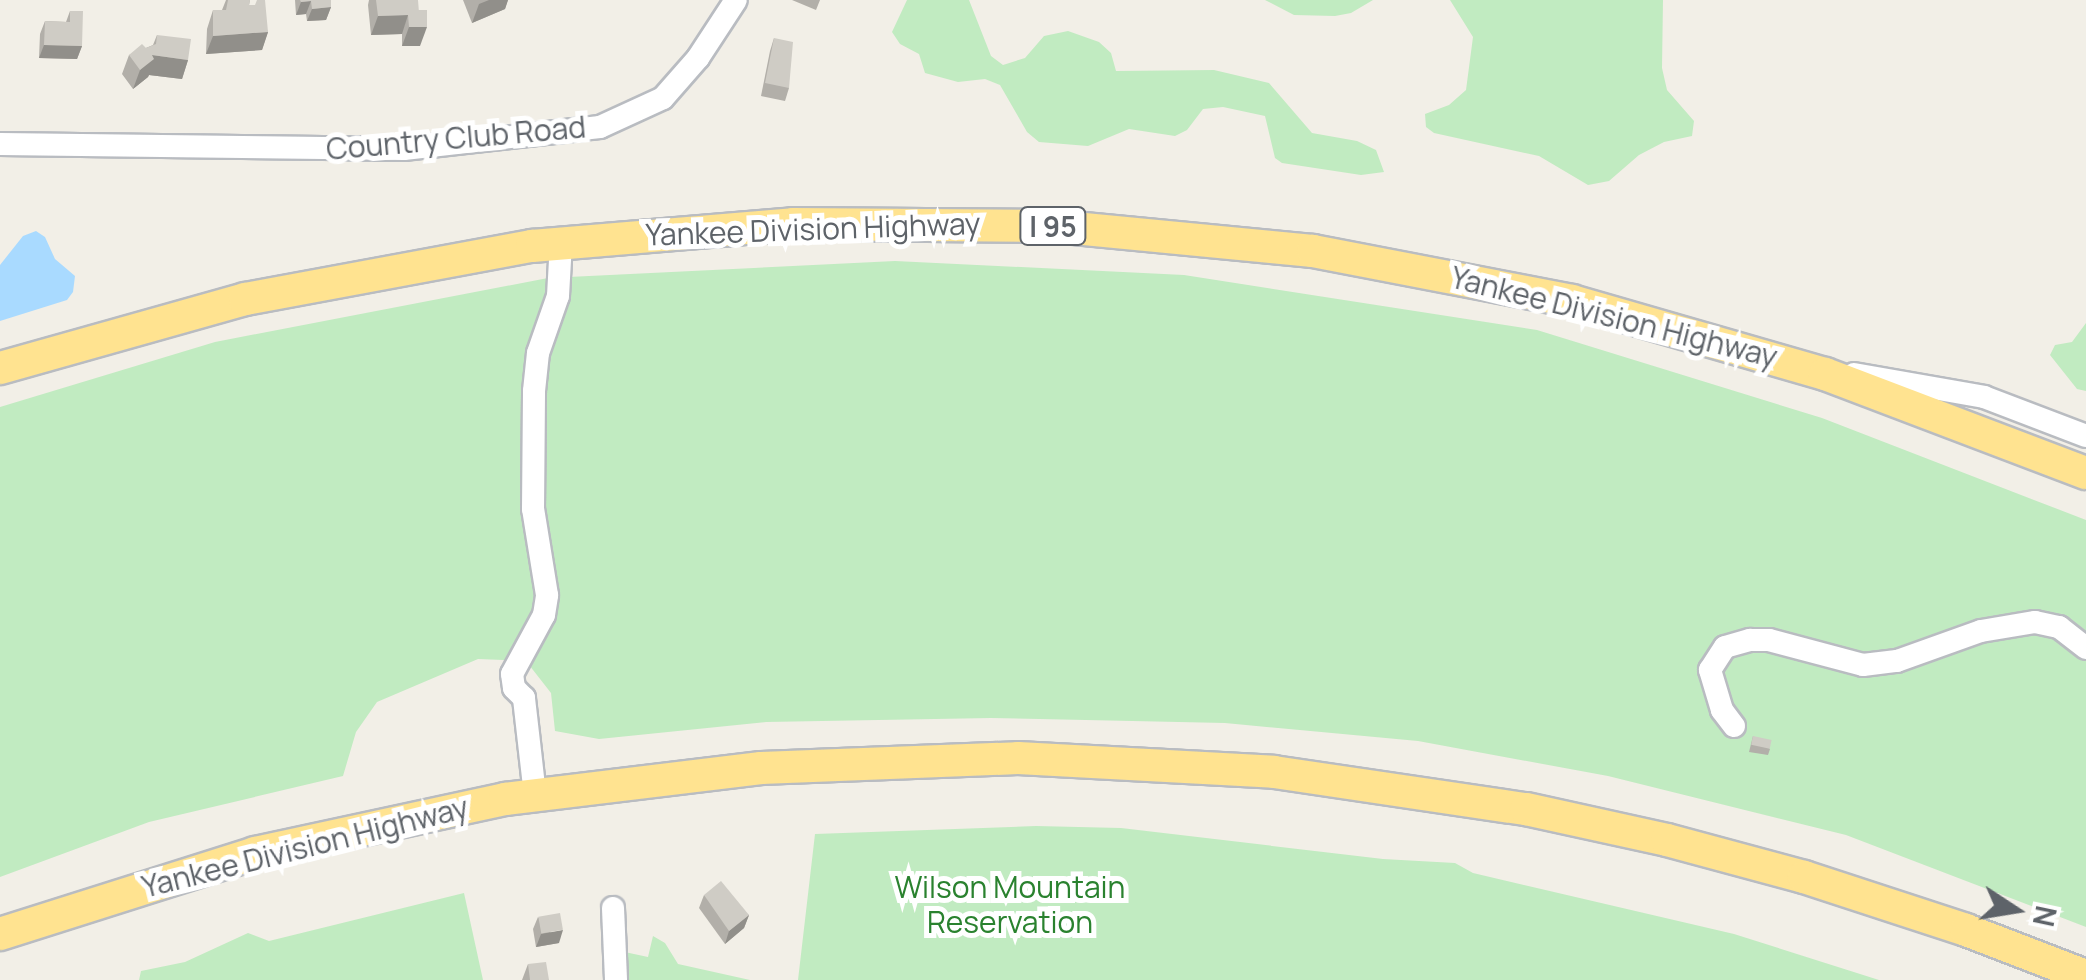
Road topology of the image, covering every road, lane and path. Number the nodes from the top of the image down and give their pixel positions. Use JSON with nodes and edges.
{"nodes":[{"id":1,"x":736,"y":0,"type":"edge"},
{"id":2,"x":0,"y":144,"type":"edge"},
{"id":3,"x":560,"y":243,"type":"junction"},
{"id":4,"x":1804,"y":367,"type":"junction"},
{"id":5,"x":0,"y":368,"type":"edge"},
{"id":6,"x":2086,"y":436,"type":"edge"},
{"id":7,"x":2086,"y":473,"type":"edge"},
{"id":8,"x":2086,"y":648,"type":"edge"},
{"id":9,"x":1734,"y":726,"type":"dead end"},
{"id":10,"x":535,"y":794,"type":"junction"},
{"id":11,"x":613,"y":908,"type":"dead end"},
{"id":12,"x":4,"y":934,"type":"edge"},
{"id":13,"x":2086,"y":976,"type":"edge"},
{"id":14,"x":616,"y":980,"type":"edge"}],
"edges":[{"from":1,"to":2,"type":"street","name":"Country Club Road"},
{"from":3,"to":4,"type":"highway","name":"Yankee Division Highway","number":"I 95"},
{"from":3,"to":5,"type":"highway","name":"Yankee Division Highway","number":"I 95"},
{"from":3,"to":10,"type":"street"},
{"from":4,"to":6,"type":"street"},
{"from":4,"to":7,"type":"highway","name":"Yankee Division Highway","number":"I 95"},
{"from":8,"to":9,"type":"street"},
{"from":10,"to":12,"type":"highway","name":"Yankee Division Highway"},
{"from":10,"to":13,"type":"highway","name":"Yankee Division Highway"},
{"from":11,"to":14,"type":"street"}]}
